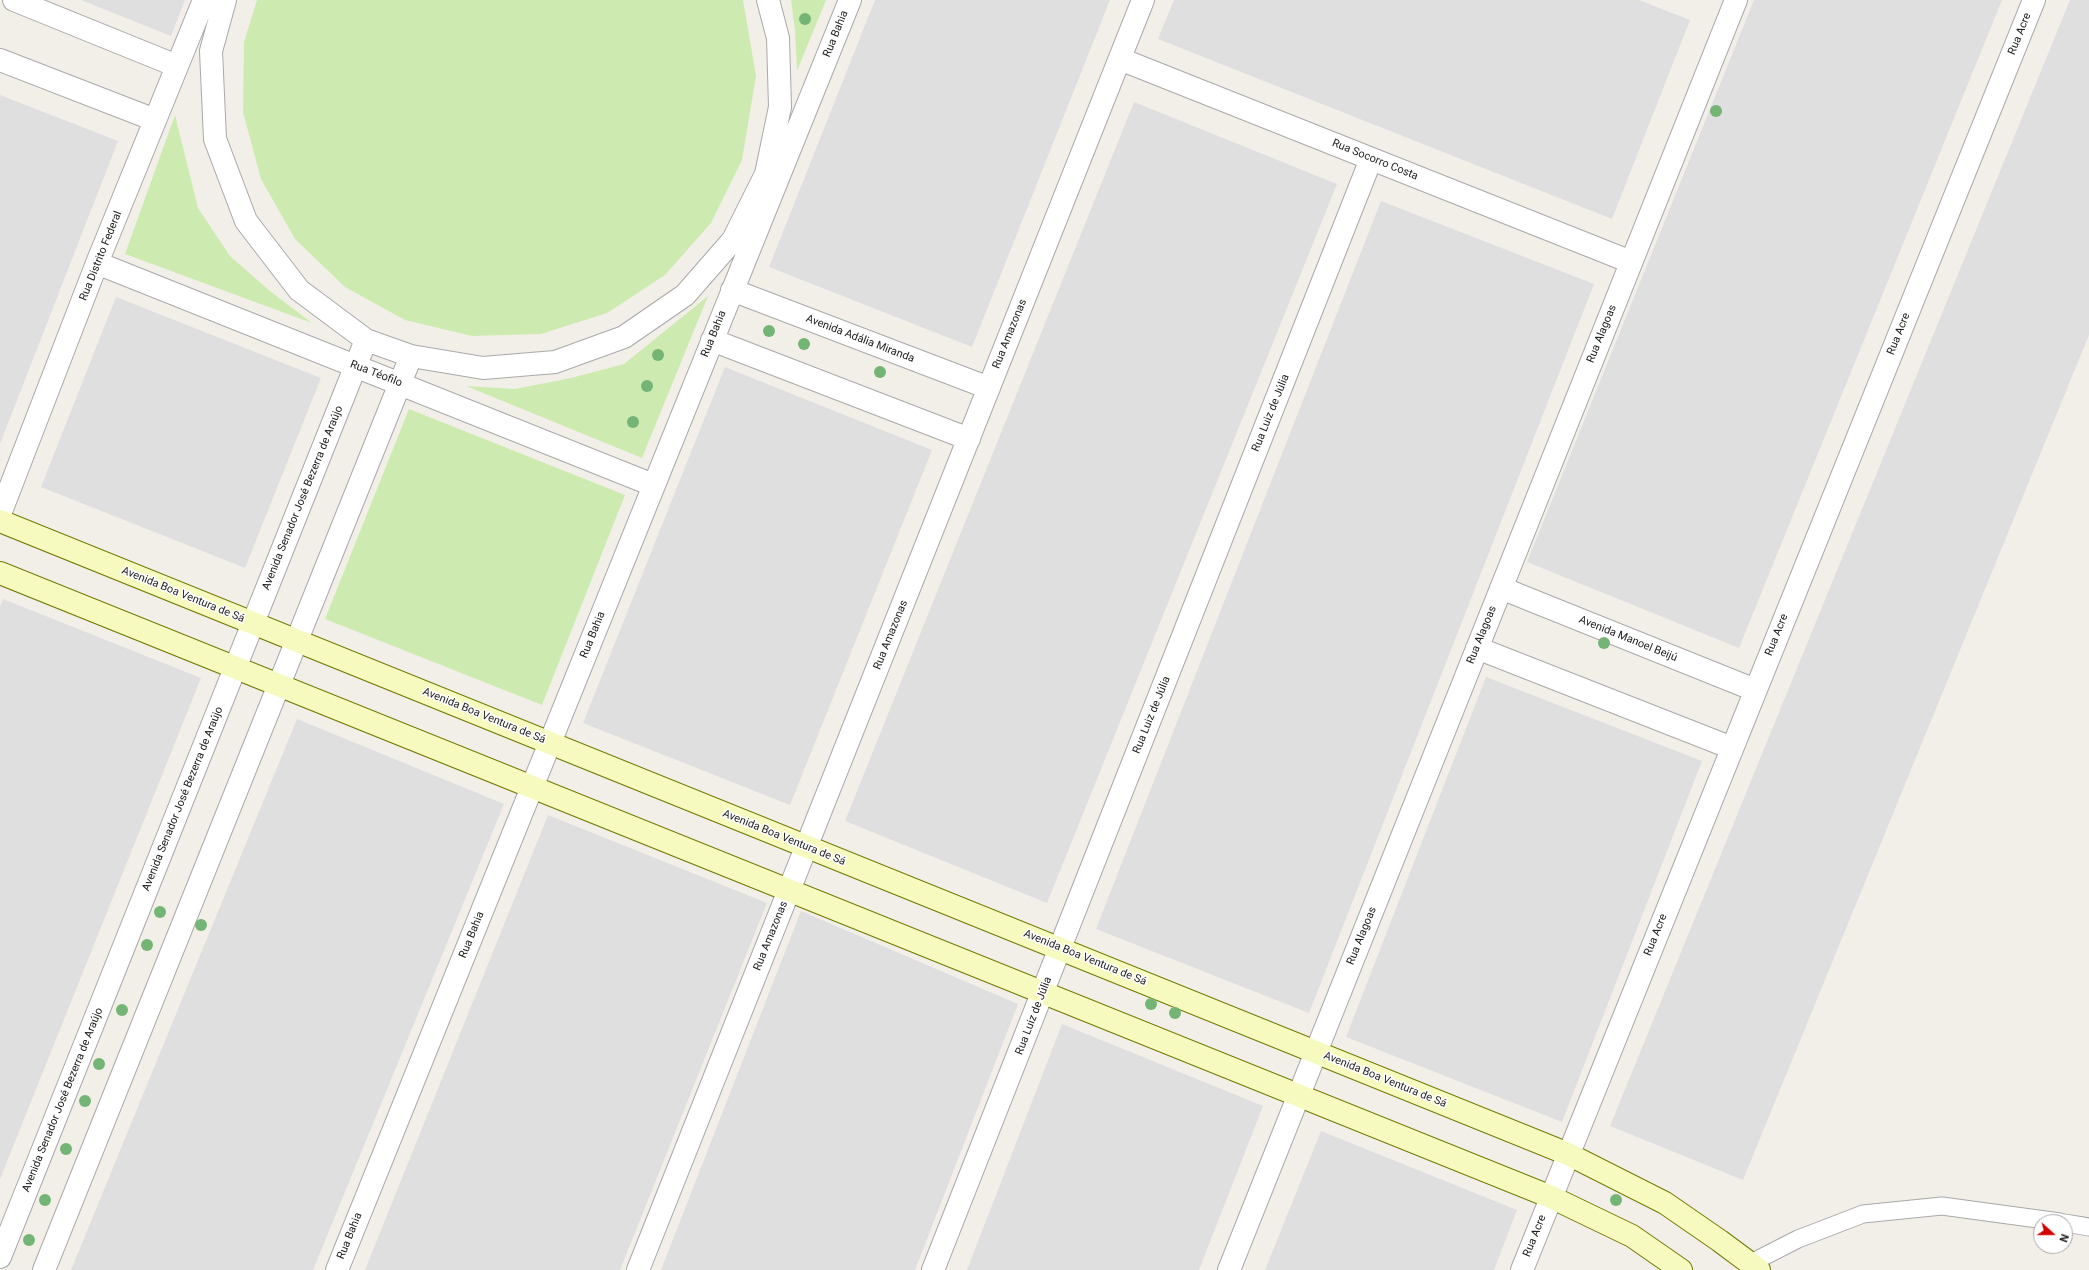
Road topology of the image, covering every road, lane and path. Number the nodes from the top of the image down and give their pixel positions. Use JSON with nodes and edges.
{"nodes":[{"id":1,"x":14,"y":0,"type":"edge"},
{"id":2,"x":204,"y":0,"type":"edge"},
{"id":3,"x":225,"y":0,"type":"edge"},
{"id":4,"x":768,"y":0,"type":"edge"},
{"id":5,"x":850,"y":0,"type":"edge"},
{"id":6,"x":1143,"y":0,"type":"edge"},
{"id":7,"x":2034,"y":0,"type":"edge"},
{"id":8,"x":1734,"y":1,"type":"edge"},
{"id":9,"x":1120,"y":59,"type":"junction"},
{"id":10,"x":0,"y":60,"type":"edge"},
{"id":11,"x":177,"y":66,"type":"junction"},
{"id":12,"x":155,"y":120,"type":"junction"},
{"id":13,"x":1371,"y":159,"type":"junction"},
{"id":14,"x":771,"y":177,"type":"junction"},
{"id":15,"x":1631,"y":262,"type":"junction"},
{"id":16,"x":97,"y":263,"type":"junction"},
{"id":17,"x":732,"y":290,"type":"junction"},
{"id":18,"x":366,"y":340,"type":"junction"},
{"id":19,"x":712,"y":340,"type":"junction"},
{"id":20,"x":411,"y":356,"type":"junction"},
{"id":21,"x":356,"y":366,"type":"junction"},
{"id":22,"x":400,"y":383,"type":"junction"},
{"id":23,"x":989,"y":388,"type":"junction"},
{"id":24,"x":969,"y":439,"type":"junction"},
{"id":25,"x":653,"y":485,"type":"junction"},
{"id":26,"x":0,"y":514,"type":"edge"},
{"id":27,"x":0,"y":521,"type":"edge"},
{"id":28,"x":0,"y":573,"type":"edge"},
{"id":29,"x":1501,"y":588,"type":"junction"},
{"id":30,"x":253,"y":623,"type":"junction"},
{"id":31,"x":296,"y":641,"type":"junction"},
{"id":32,"x":1477,"y":648,"type":"junction"},
{"id":33,"x":235,"y":668,"type":"junction"},
{"id":34,"x":279,"y":686,"type":"junction"},
{"id":35,"x":1755,"y":690,"type":"junction"},
{"id":36,"x":549,"y":743,"type":"junction"},
{"id":37,"x":1732,"y":748,"type":"junction"},
{"id":38,"x":532,"y":787,"type":"junction"},
{"id":39,"x":806,"y":847,"type":"junction"},
{"id":40,"x":790,"y":890,"type":"junction"},
{"id":41,"x":1060,"y":948,"type":"junction"},
{"id":42,"x":1044,"y":993,"type":"junction"},
{"id":43,"x":1316,"y":1052,"type":"junction"},
{"id":44,"x":1298,"y":1095,"type":"junction"},
{"id":45,"x":1568,"y":1154,"type":"junction"},
{"id":46,"x":1551,"y":1197,"type":"junction"},
{"id":47,"x":2033,"y":1218,"type":"edge"},
{"id":48,"x":2073,"y":1225,"type":"edge"},
{"id":49,"x":2089,"y":1228,"type":"edge"},
{"id":50,"x":0,"y":1257,"type":"edge"},
{"id":51,"x":1755,"y":1267,"type":"edge"},
{"id":52,"x":44,"y":1270,"type":"edge"},
{"id":53,"x":337,"y":1270,"type":"edge"},
{"id":54,"x":638,"y":1270,"type":"edge"},
{"id":55,"x":933,"y":1270,"type":"edge"},
{"id":56,"x":1229,"y":1270,"type":"edge"},
{"id":57,"x":1522,"y":1270,"type":"edge"},
{"id":58,"x":1681,"y":1270,"type":"edge"}],
"edges":[{"from":1,"to":11,"type":"street"},
{"from":2,"to":11,"type":"street","name":"Rua Distrito Federal"},
{"from":3,"to":18,"type":"street"},
{"from":4,"to":14,"type":"street"},
{"from":5,"to":14,"type":"street","name":"Rua Bahia"},
{"from":6,"to":9,"type":"street","name":"Rua Amazonas"},
{"from":7,"to":35,"type":"street","name":"Rua Acre"},
{"from":8,"to":15,"type":"street","name":"Rua Alagoas"},
{"from":9,"to":13,"type":"street","name":"Rua Socorro Costa"},
{"from":9,"to":23,"type":"street","name":"Rua Amazonas"},
{"from":10,"to":12,"type":"street"},
{"from":11,"to":12,"type":"street","name":"Rua Distrito Federal"},
{"from":12,"to":16,"type":"street","name":"Rua Distrito Federal"},
{"from":13,"to":15,"type":"street","name":"Rua Socorro Costa"},
{"from":13,"to":41,"type":"street","name":"Rua Luiz de Júlia"},
{"from":14,"to":17,"type":"street","name":"Rua Bahia"},
{"from":14,"to":20,"type":"street"},
{"from":15,"to":29,"type":"street","name":"Rua Alagoas"},
{"from":16,"to":21,"type":"street","name":"Rua Téofilo"},
{"from":16,"to":26,"type":"street","name":"Rua Distrito Federal"},
{"from":17,"to":19,"type":"street","name":"Rua Bahia"},
{"from":17,"to":23,"type":"street","name":"Avenida Adália Miranda"},
{"from":18,"to":20,"type":"street"},
{"from":18,"to":21,"type":"street","name":"Avenida Senador José Bezerra de Araújo"},
{"from":19,"to":24,"type":"street"},
{"from":19,"to":25,"type":"street","name":"Rua Bahia"},
{"from":20,"to":22,"type":"street"},
{"from":21,"to":22,"type":"street","name":"Rua Téofilo"},
{"from":21,"to":30,"type":"street","name":"Avenida Senador José Bezerra de Araújo"},
{"from":22,"to":25,"type":"street","name":"Rua Téofilo"},
{"from":22,"to":31,"type":"street"},
{"from":23,"to":24,"type":"street","name":"Rua Amazonas"},
{"from":24,"to":39,"type":"street","name":"Rua Amazonas"},
{"from":25,"to":36,"type":"street","name":"Rua Bahia"},
{"from":27,"to":30,"type":"street","name":"Avenida Boa Ventura de Sá"},
{"from":28,"to":33,"type":"street"},
{"from":29,"to":32,"type":"street","name":"Rua Alagoas"},
{"from":29,"to":35,"type":"street","name":"Avenida Manoel Beijú"},
{"from":30,"to":31,"type":"street","name":"Avenida Boa Ventura de Sá"},
{"from":30,"to":33,"type":"street","name":"Avenida Senador José Bezerra de Araújo"},
{"from":31,"to":34,"type":"street"},
{"from":31,"to":36,"type":"street","name":"Avenida Boa Ventura de Sá"},
{"from":32,"to":37,"type":"street"},
{"from":32,"to":43,"type":"street","name":"Rua Alagoas"},
{"from":33,"to":34,"type":"street"},
{"from":33,"to":50,"type":"street","name":"Avenida Senador José Bezerra de Araújo"},
{"from":34,"to":38,"type":"street"},
{"from":34,"to":52,"type":"street"},
{"from":35,"to":37,"type":"street","name":"Rua Acre"},
{"from":36,"to":38,"type":"street","name":"Rua Bahia"},
{"from":36,"to":39,"type":"street","name":"Avenida Boa Ventura de Sá"},
{"from":37,"to":45,"type":"street","name":"Rua Acre"},
{"from":38,"to":40,"type":"street"},
{"from":38,"to":53,"type":"street","name":"Rua Bahia"},
{"from":39,"to":40,"type":"street","name":"Rua Amazonas"},
{"from":39,"to":41,"type":"street","name":"Avenida Boa Ventura de Sá"},
{"from":40,"to":42,"type":"street"},
{"from":40,"to":54,"type":"street","name":"Rua Amazonas"},
{"from":41,"to":42,"type":"street","name":"Rua Luiz de Júlia"},
{"from":41,"to":43,"type":"street","name":"Avenida Boa Ventura de Sá"},
{"from":42,"to":44,"type":"street"},
{"from":42,"to":55,"type":"street","name":"Rua Luiz de Júlia"},
{"from":43,"to":44,"type":"street","name":"Rua Alagoas"},
{"from":43,"to":45,"type":"street","name":"Avenida Boa Ventura de Sá"},
{"from":44,"to":46,"type":"street"},
{"from":44,"to":56,"type":"street","name":"Rua Alagoas"},
{"from":45,"to":46,"type":"street","name":"Rua Acre"},
{"from":45,"to":51,"type":"street","name":"Avenida Boa Ventura de Sá"},
{"from":46,"to":57,"type":"street","name":"Rua Acre"},
{"from":46,"to":58,"type":"street"},
{"from":47,"to":51,"type":"lane"},
{"from":48,"to":49,"type":"lane"}]}
